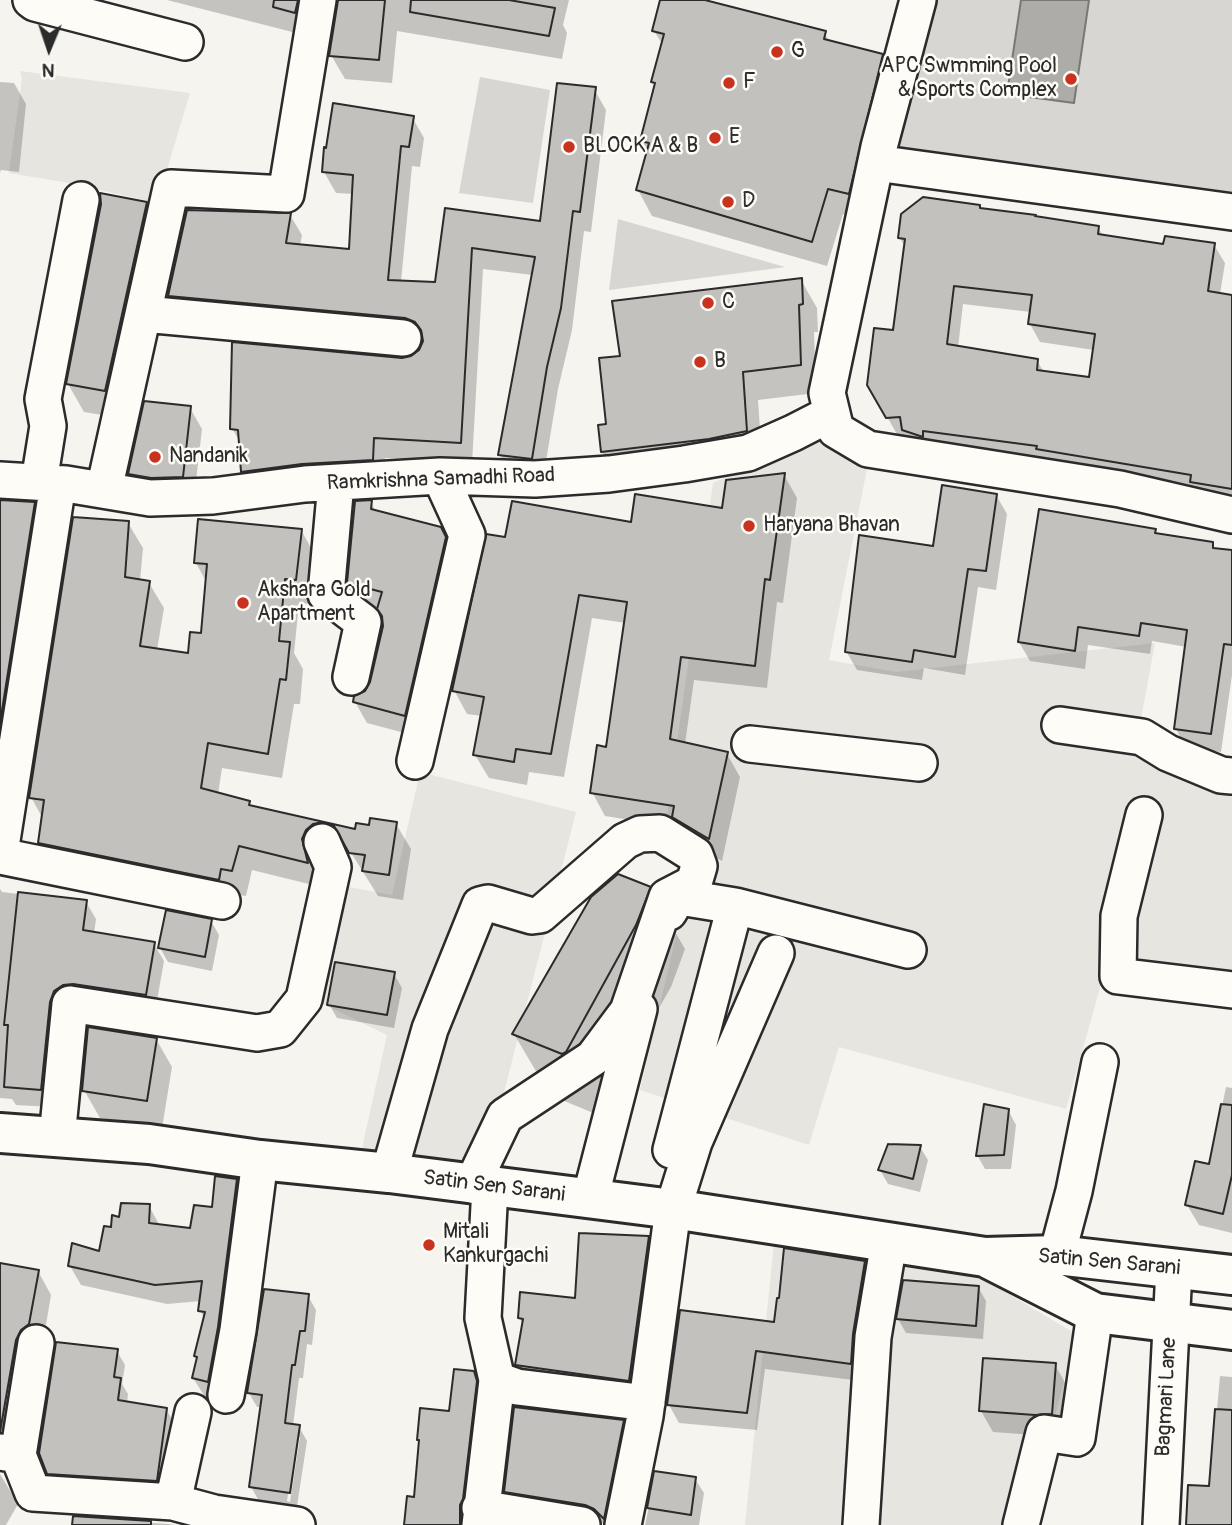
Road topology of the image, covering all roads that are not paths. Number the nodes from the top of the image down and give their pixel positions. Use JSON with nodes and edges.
{"nodes":[{"id":1,"x":31,"y":0,"type":"edge"},
{"id":2,"x":318,"y":0,"type":"edge"},
{"id":3,"x":918,"y":0,"type":"edge"},
{"id":4,"x":185,"y":42,"type":"dead end"},
{"id":5,"x":876,"y":163,"type":"junction"},
{"id":6,"x":81,"y":200,"type":"dead end"},
{"id":7,"x":1232,"y":212,"type":"edge"},
{"id":8,"x":144,"y":314,"type":"junction"},
{"id":9,"x":403,"y":338,"type":"dead end"},
{"id":10,"x":832,"y":413,"type":"junction"},
{"id":11,"x":440,"y":476,"type":"junction"},
{"id":12,"x":0,"y":480,"type":"edge"},
{"id":13,"x":49,"y":483,"type":"junction"},
{"id":14,"x":336,"y":483,"type":"junction"},
{"id":15,"x":104,"y":490,"type":"junction"},
{"id":16,"x":1232,"y":515,"type":"edge"},
{"id":17,"x":351,"y":677,"type":"dead end"},
{"id":18,"x":10,"y":723,"type":"edge"},
{"id":19,"x":1060,"y":725,"type":"dead end"},
{"id":20,"x":751,"y":744,"type":"dead end"},
{"id":21,"x":415,"y":761,"type":"dead end"},
{"id":22,"x":919,"y":763,"type":"dead end"},
{"id":23,"x":1232,"y":776,"type":"edge"},
{"id":24,"x":1144,"y":815,"type":"dead end"},
{"id":25,"x":322,"y":842,"type":"dead end"},
{"id":26,"x":0,"y":854,"type":"edge"},
{"id":27,"x":222,"y":901,"type":"dead end"},
{"id":28,"x":735,"y":906,"type":"junction"},
{"id":29,"x":908,"y":950,"type":"dead end"},
{"id":30,"x":776,"y":953,"type":"dead end"},
{"id":31,"x":1232,"y":990,"type":"edge"},
{"id":32,"x":1100,"y":1062,"type":"dead end"},
{"id":33,"x":0,"y":1133,"type":"edge"},
{"id":34,"x":57,"y":1138,"type":"junction"},
{"id":35,"x":260,"y":1160,"type":"junction"},
{"id":36,"x":389,"y":1173,"type":"junction"},
{"id":37,"x":481,"y":1186,"type":"junction"},
{"id":38,"x":590,"y":1199,"type":"junction"},
{"id":39,"x":665,"y":1208,"type":"junction"},
{"id":40,"x":889,"y":1242,"type":"junction"},
{"id":41,"x":1057,"y":1255,"type":"junction"},
{"id":42,"x":985,"y":1257,"type":"junction"},
{"id":43,"x":1174,"y":1269,"type":"junction"},
{"id":44,"x":1232,"y":1275,"type":"edge"},
{"id":45,"x":1095,"y":1313,"type":"junction"},
{"id":46,"x":1170,"y":1323,"type":"junction"},
{"id":47,"x":1232,"y":1330,"type":"edge"},
{"id":48,"x":36,"y":1343,"type":"dead end"},
{"id":49,"x":497,"y":1381,"type":"junction"},
{"id":50,"x":226,"y":1395,"type":"dead end"},
{"id":51,"x":647,"y":1403,"type":"junction"},
{"id":52,"x":193,"y":1412,"type":"dead end"},
{"id":53,"x":9,"y":1453,"type":"edge"},
{"id":54,"x":173,"y":1502,"type":"junction"},
{"id":55,"x":480,"y":1516,"type":"edge"},
{"id":56,"x":213,"y":1519,"type":"edge"},
{"id":57,"x":297,"y":1525,"type":"edge"},
{"id":58,"x":582,"y":1525,"type":"edge"},
{"id":59,"x":623,"y":1525,"type":"edge"},
{"id":60,"x":860,"y":1525,"type":"edge"},
{"id":61,"x":1021,"y":1525,"type":"edge"},
{"id":62,"x":1161,"y":1525,"type":"edge"}],
"edges":[{"from":1,"to":4,"type":"street"},
{"from":2,"to":8,"type":"street"},
{"from":3,"to":5,"type":"street"},
{"from":5,"to":7,"type":"street"},
{"from":5,"to":10,"type":"street"},
{"from":6,"to":13,"type":"street"},
{"from":8,"to":9,"type":"street"},
{"from":8,"to":15,"type":"street"},
{"from":10,"to":11,"type":"street","name":"Ramkrishna Samadhi Road"},
{"from":10,"to":16,"type":"street"},
{"from":11,"to":14,"type":"street","name":"Ramkrishna Samadhi Road"},
{"from":11,"to":21,"type":"street"},
{"from":12,"to":13,"type":"street","name":"Ramkrishna Samadhi Road"},
{"from":13,"to":15,"type":"street","name":"Ramkrishna Samadhi Road"},
{"from":13,"to":18,"type":"street"},
{"from":14,"to":15,"type":"street","name":"Ramkrishna Samadhi Road"},
{"from":14,"to":17,"type":"street"},
{"from":18,"to":26,"type":"street"},
{"from":19,"to":23,"type":"street"},
{"from":20,"to":22,"type":"street"},
{"from":24,"to":31,"type":"street"},
{"from":25,"to":34,"type":"street"},
{"from":26,"to":27,"type":"street"},
{"from":28,"to":29,"type":"street"},
{"from":28,"to":38,"type":"street"},
{"from":28,"to":39,"type":"street"},
{"from":30,"to":39,"type":"street"},
{"from":32,"to":41,"type":"street"},
{"from":33,"to":34,"type":"main road","name":"Satin Sen Sarani"},
{"from":34,"to":35,"type":"main road","name":"Satin Sen Sarani"},
{"from":35,"to":36,"type":"main road","name":"Satin Sen Sarani"},
{"from":35,"to":50,"type":"street"},
{"from":36,"to":37,"type":"main road","name":"Satin Sen Sarani"},
{"from":36,"to":37,"type":"street"},
{"from":37,"to":38,"type":"main road","name":"Satin Sen Sarani"},
{"from":37,"to":49,"type":"street"},
{"from":38,"to":39,"type":"main road","name":"Satin Sen Sarani"},
{"from":39,"to":40,"type":"main road","name":"Satin Sen Sarani"},
{"from":39,"to":51,"type":"street"},
{"from":40,"to":42,"type":"main road","name":"Satin Sen Sarani"},
{"from":40,"to":60,"type":"street"},
{"from":41,"to":42,"type":"main road","name":"Satin Sen Sarani"},
{"from":41,"to":43,"type":"main road","name":"Satin Sen Sarani"},
{"from":42,"to":45,"type":"main road","name":"Satin Sen Sarani"},
{"from":43,"to":44,"type":"main road","name":"Satin Sen Sarani"},
{"from":43,"to":46,"type":"street","name":"Bagmari Lane"},
{"from":45,"to":46,"type":"main road","name":"Satin Sen Sarani"},
{"from":45,"to":61,"type":"street"},
{"from":46,"to":47,"type":"main road","name":"Satin Sen Sarani"},
{"from":46,"to":62,"type":"street","name":"Bagmari Lane"},
{"from":48,"to":53,"type":"street"},
{"from":49,"to":51,"type":"street"},
{"from":49,"to":55,"type":"street"},
{"from":51,"to":59,"type":"street"},
{"from":52,"to":54,"type":"street"},
{"from":53,"to":54,"type":"street"},
{"from":54,"to":56,"type":"street"},
{"from":55,"to":58,"type":"street"},
{"from":56,"to":57,"type":"street"}]}
